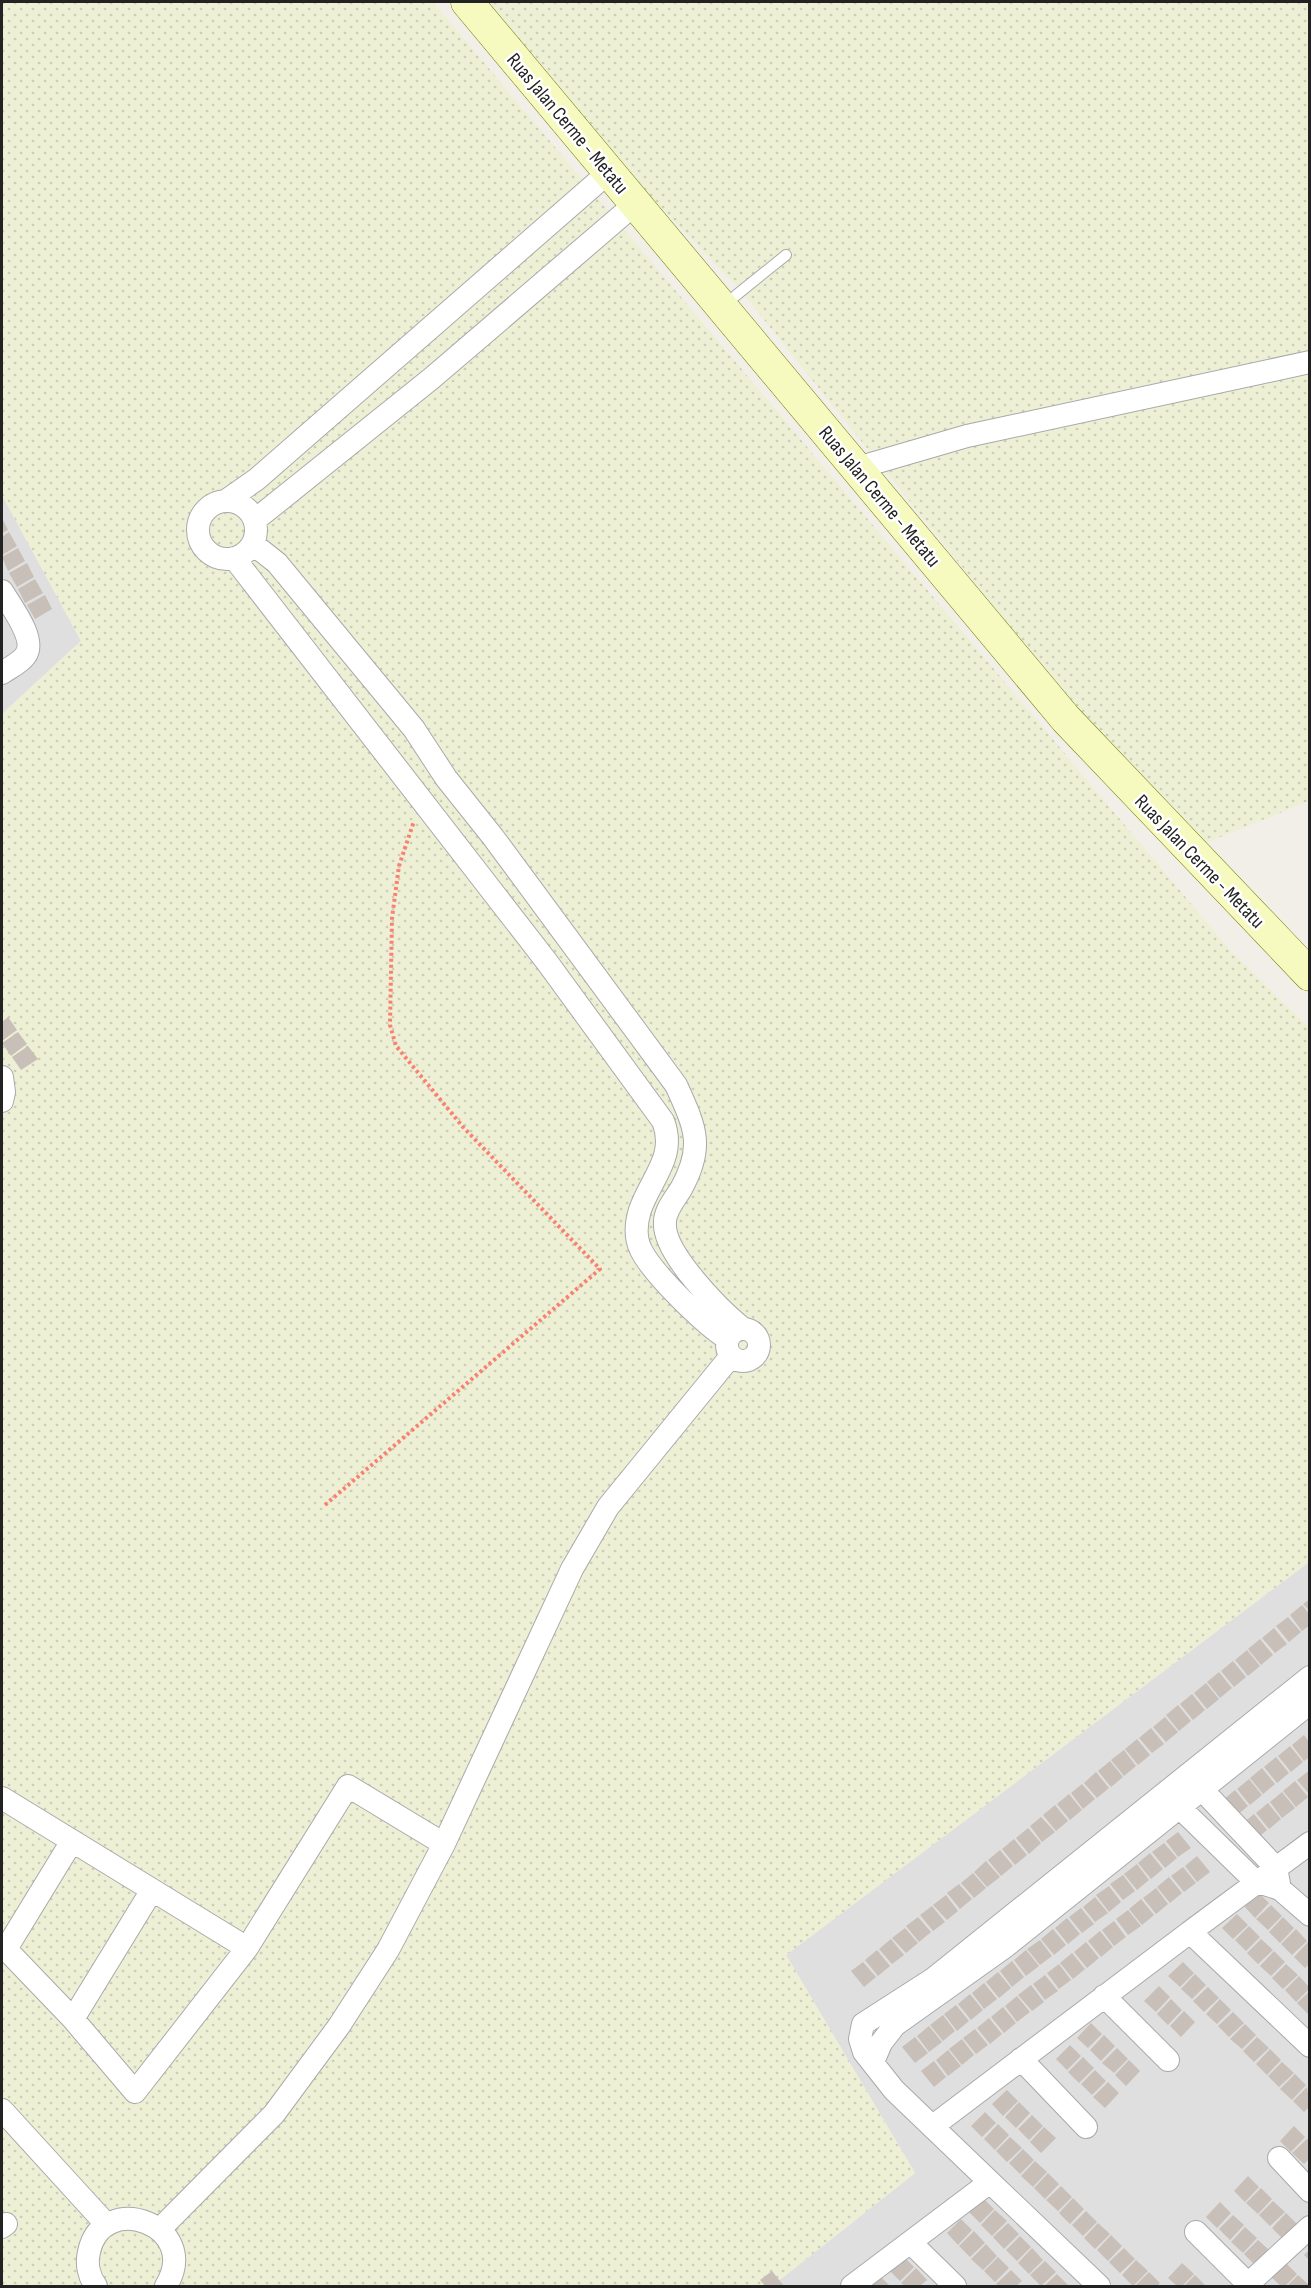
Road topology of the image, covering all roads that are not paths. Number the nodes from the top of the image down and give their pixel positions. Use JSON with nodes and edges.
{"nodes":[{"id":1,"x":467,"y":2,"type":"edge"},
{"id":2,"x":609,"y":172,"type":"junction"},
{"id":3,"x":635,"y":204,"type":"junction"},
{"id":4,"x":786,"y":255,"type":"dead end"},
{"id":5,"x":722,"y":307,"type":"junction"},
{"id":6,"x":406,"y":351,"type":"junction"},
{"id":7,"x":1310,"y":362,"type":"edge"},
{"id":8,"x":432,"y":378,"type":"junction"},
{"id":9,"x":857,"y":468,"type":"junction"},
{"id":10,"x":227,"y":500,"type":"junction"},
{"id":11,"x":255,"y":520,"type":"junction"},
{"id":12,"x":253,"y":544,"type":"junction"},
{"id":13,"x":234,"y":558,"type":"junction"},
{"id":14,"x":2,"y":591,"type":"edge"},
{"id":15,"x":2,"y":673,"type":"edge"},
{"id":16,"x":446,"y":778,"type":"junction"},
{"id":17,"x":418,"y":800,"type":"junction"},
{"id":18,"x":1310,"y":975,"type":"edge"},
{"id":19,"x":2,"y":1077,"type":"edge"},
{"id":20,"x":2,"y":1101,"type":"edge"},
{"id":21,"x":734,"y":1341,"type":"junction"},
{"id":22,"x":1310,"y":1677,"type":"edge"},
{"id":23,"x":1310,"y":1703,"type":"edge"},
{"id":24,"x":1194,"y":1782,"type":"junction"},
{"id":25,"x":2,"y":1798,"type":"edge"},
{"id":26,"x":1171,"y":1801,"type":"junction"},
{"id":27,"x":72,"y":1841,"type":"junction"},
{"id":28,"x":1310,"y":1843,"type":"edge"},
{"id":29,"x":444,"y":1844,"type":"junction"},
{"id":30,"x":1278,"y":1879,"type":"junction"},
{"id":31,"x":1255,"y":1881,"type":"junction"},
{"id":32,"x":152,"y":1890,"type":"junction"},
{"id":33,"x":1310,"y":1915,"type":"edge"},
{"id":34,"x":1190,"y":1932,"type":"junction"},
{"id":35,"x":4,"y":1947,"type":"edge"},
{"id":36,"x":247,"y":1948,"type":"junction"},
{"id":37,"x":1104,"y":1996,"type":"junction"},
{"id":38,"x":73,"y":2019,"type":"junction"},
{"id":39,"x":1310,"y":2046,"type":"edge"},
{"id":40,"x":1021,"y":2059,"type":"junction"},
{"id":41,"x":1168,"y":2060,"type":"dead end"},
{"id":42,"x":2,"y":2110,"type":"edge"},
{"id":43,"x":933,"y":2126,"type":"junction"},
{"id":44,"x":1086,"y":2127,"type":"dead end"},
{"id":45,"x":1279,"y":2158,"type":"dead end"},
{"id":46,"x":990,"y":2182,"type":"junction"},
{"id":47,"x":1310,"y":2191,"type":"edge"},
{"id":48,"x":107,"y":2225,"type":"junction"},
{"id":49,"x":1310,"y":2227,"type":"edge"},
{"id":50,"x":160,"y":2229,"type":"junction"},
{"id":51,"x":1196,"y":2232,"type":"dead end"},
{"id":52,"x":911,"y":2243,"type":"junction"},
{"id":53,"x":1249,"y":2285,"type":"edge"},
{"id":54,"x":96,"y":2286,"type":"edge"},
{"id":55,"x":166,"y":2286,"type":"edge"},
{"id":56,"x":852,"y":2286,"type":"edge"},
{"id":57,"x":955,"y":2286,"type":"edge"},
{"id":58,"x":1099,"y":2286,"type":"edge"}],
"edges":[{"from":1,"to":2,"type":"main road","name":"Ruas Jalan Cerme - Metatu"},
{"from":2,"to":3,"type":"main road","name":"Ruas Jalan Cerme - Metatu"},
{"from":2,"to":6,"type":"street"},
{"from":3,"to":5,"type":"main road","name":"Ruas Jalan Cerme - Metatu"},
{"from":3,"to":8,"type":"street"},
{"from":4,"to":5,"type":"lane"},
{"from":5,"to":9,"type":"main road","name":"Ruas Jalan Cerme - Metatu"},
{"from":6,"to":8,"type":"street"},
{"from":6,"to":10,"type":"street"},
{"from":7,"to":9,"type":"street"},
{"from":8,"to":11,"type":"street"},
{"from":9,"to":18,"type":"main road","name":"Ruas Jalan Cerme - Metatu"},
{"from":10,"to":11,"type":"street"},
{"from":10,"to":13,"type":"street"},
{"from":11,"to":12,"type":"street"},
{"from":12,"to":13,"type":"street"},
{"from":12,"to":16,"type":"street"},
{"from":13,"to":17,"type":"street"},
{"from":14,"to":15,"type":"street"},
{"from":16,"to":17,"type":"street"},
{"from":16,"to":21,"type":"street"},
{"from":17,"to":21,"type":"street"},
{"from":19,"to":20,"type":"street"},
{"from":21,"to":29,"type":"street"},
{"from":22,"to":24,"type":"street"},
{"from":23,"to":24,"type":"street"},
{"from":24,"to":26,"type":"street"},
{"from":24,"to":30,"type":"street"},
{"from":25,"to":27,"type":"street"},
{"from":26,"to":31,"type":"street"},
{"from":26,"to":43,"type":"street"},
{"from":27,"to":32,"type":"street"},
{"from":27,"to":35,"type":"street"},
{"from":28,"to":30,"type":"street"},
{"from":29,"to":36,"type":"street"},
{"from":29,"to":50,"type":"street"},
{"from":30,"to":31,"type":"street"},
{"from":30,"to":33,"type":"street"},
{"from":31,"to":34,"type":"street"},
{"from":32,"to":36,"type":"street"},
{"from":32,"to":38,"type":"street"},
{"from":34,"to":37,"type":"street"},
{"from":34,"to":39,"type":"street"},
{"from":35,"to":38,"type":"street"},
{"from":36,"to":38,"type":"street"},
{"from":37,"to":40,"type":"street"},
{"from":37,"to":41,"type":"street"},
{"from":40,"to":43,"type":"street"},
{"from":40,"to":44,"type":"street"},
{"from":42,"to":48,"type":"street"},
{"from":43,"to":46,"type":"street"},
{"from":45,"to":47,"type":"street"},
{"from":46,"to":52,"type":"street"},
{"from":46,"to":58,"type":"street"},
{"from":48,"to":50,"type":"street"},
{"from":48,"to":54,"type":"street"},
{"from":49,"to":53,"type":"street"},
{"from":50,"to":55,"type":"street"},
{"from":51,"to":53,"type":"street"},
{"from":52,"to":56,"type":"street"},
{"from":52,"to":57,"type":"street"}]}
